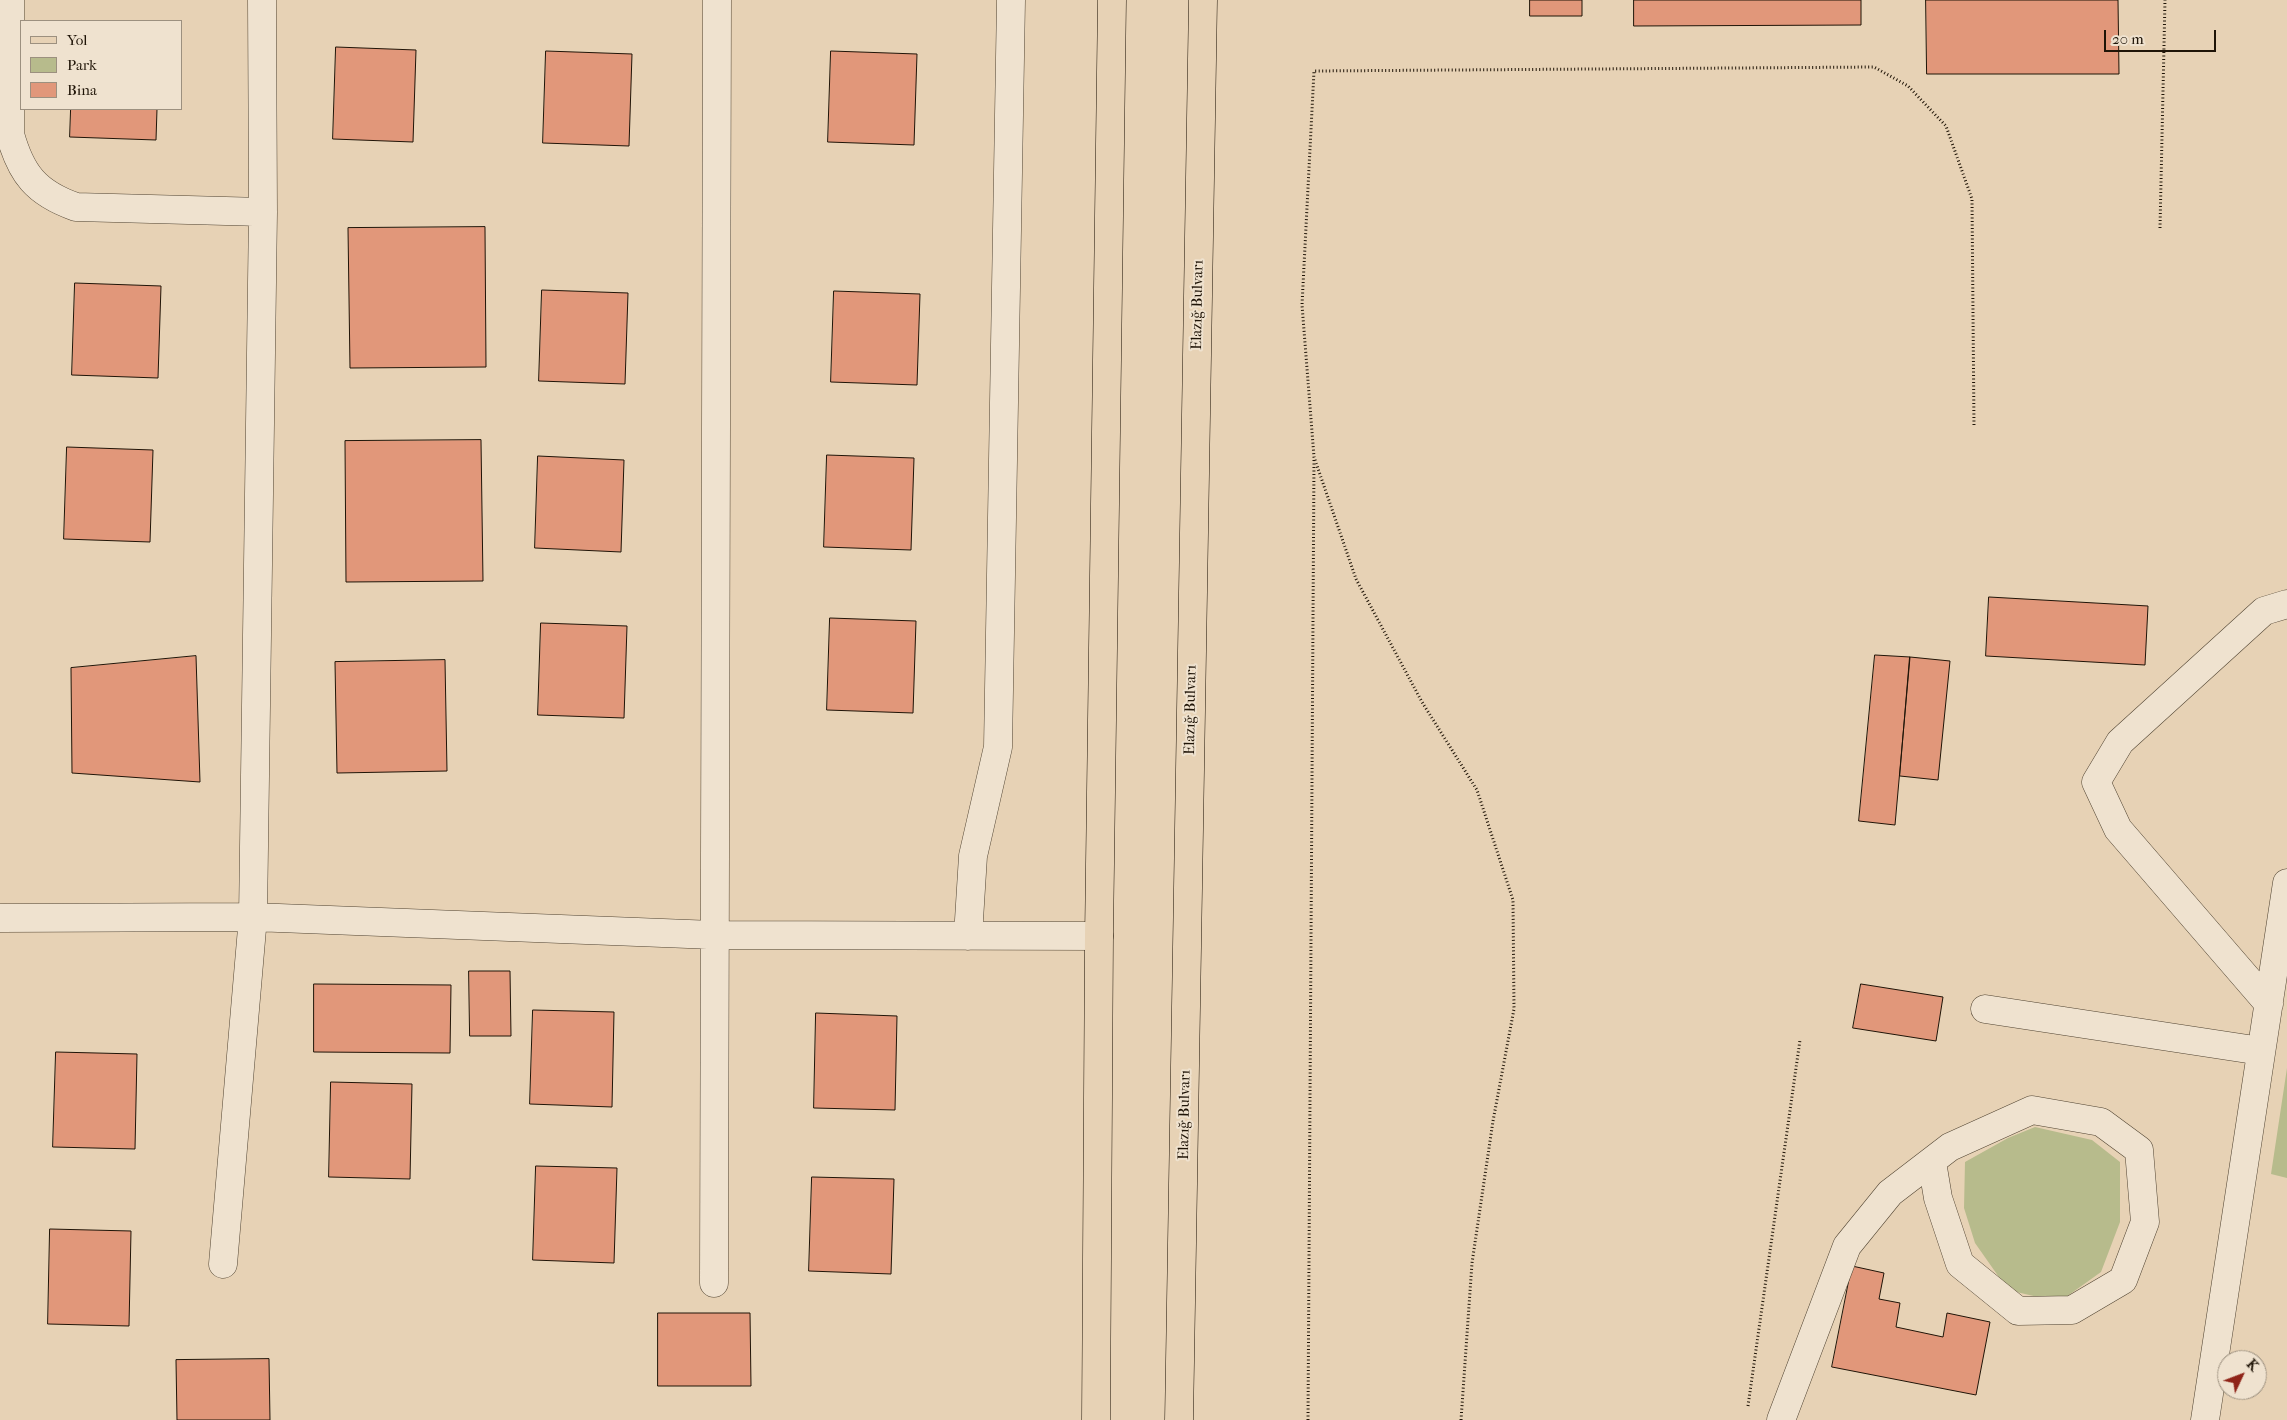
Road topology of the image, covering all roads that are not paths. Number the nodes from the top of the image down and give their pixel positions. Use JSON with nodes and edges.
{"nodes":[{"id":1,"x":10,"y":0,"type":"edge"},
{"id":2,"x":262,"y":0,"type":"edge"},
{"id":3,"x":717,"y":0,"type":"edge"},
{"id":4,"x":1011,"y":0,"type":"edge"},
{"id":5,"x":1112,"y":0,"type":"edge"},
{"id":6,"x":1203,"y":0,"type":"edge"},
{"id":7,"x":262,"y":212,"type":"junction"},
{"id":8,"x":2287,"y":604,"type":"edge"},
{"id":9,"x":2287,"y":883,"type":"edge"},
{"id":10,"x":252,"y":916,"type":"junction"},
{"id":11,"x":0,"y":918,"type":"edge"},
{"id":12,"x":714,"y":935,"type":"junction"},
{"id":13,"x":968,"y":936,"type":"junction"},
{"id":14,"x":1099,"y":936,"type":"junction"},
{"id":15,"x":2269,"y":1004,"type":"junction"},
{"id":16,"x":1986,"y":1009,"type":"dead end"},
{"id":17,"x":2261,"y":1051,"type":"junction"},
{"id":18,"x":1932,"y":1162,"type":"junction"},
{"id":19,"x":223,"y":1264,"type":"dead end"},
{"id":20,"x":714,"y":1283,"type":"dead end"},
{"id":21,"x":1096,"y":1420,"type":"edge"},
{"id":22,"x":1179,"y":1420,"type":"edge"},
{"id":23,"x":1781,"y":1420,"type":"edge"},
{"id":24,"x":2205,"y":1420,"type":"edge"}],
"edges":[{"from":1,"to":7,"type":"lane"},
{"from":2,"to":7,"type":"lane"},
{"from":3,"to":12,"type":"lane"},
{"from":4,"to":13,"type":"lane"},
{"from":5,"to":14,"type":"main road"},
{"from":6,"to":22,"type":"main road","name":"Elazığ Bulvarı"},
{"from":7,"to":10,"type":"lane"},
{"from":8,"to":15,"type":"lane"},
{"from":9,"to":15,"type":"lane"},
{"from":10,"to":11,"type":"lane"},
{"from":10,"to":12,"type":"lane"},
{"from":10,"to":19,"type":"lane"},
{"from":12,"to":13,"type":"lane"},
{"from":12,"to":20,"type":"lane"},
{"from":13,"to":14,"type":"lane"},
{"from":14,"to":21,"type":"main road"},
{"from":15,"to":17,"type":"lane"},
{"from":16,"to":17,"type":"lane"},
{"from":17,"to":24,"type":"lane"},
{"from":18,"to":18,"type":"lane"},
{"from":18,"to":23,"type":"lane"}]}
